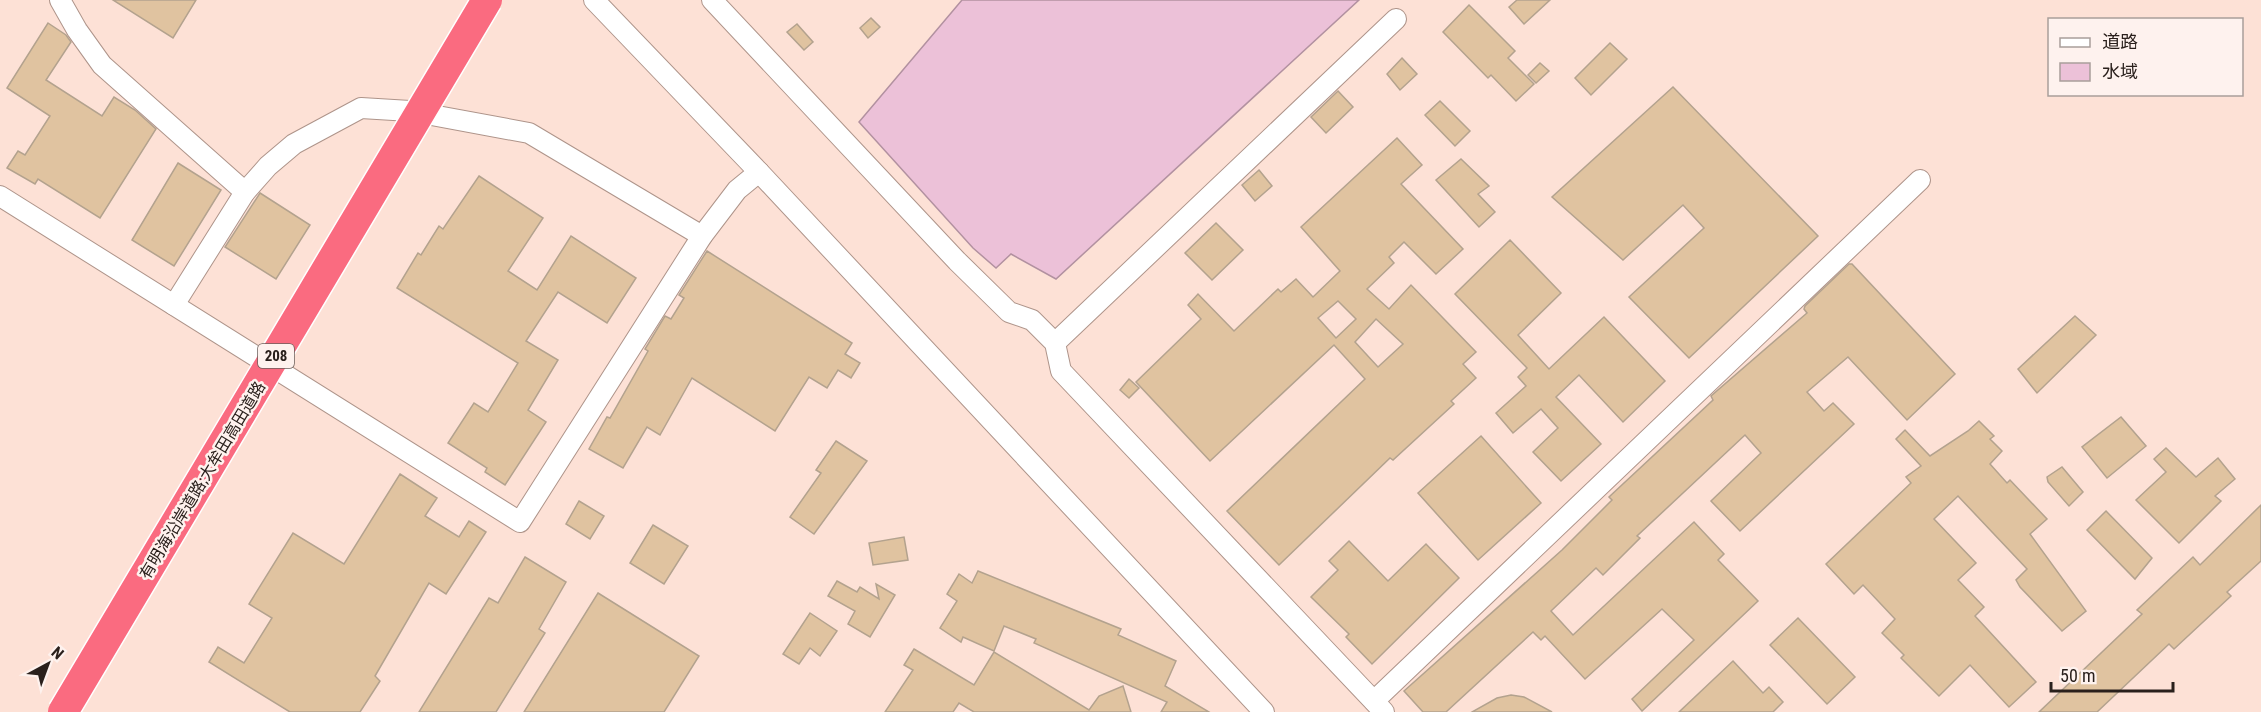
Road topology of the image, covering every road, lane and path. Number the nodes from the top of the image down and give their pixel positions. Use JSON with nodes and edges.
{"nodes":[{"id":1,"x":60,"y":0,"type":"edge"},
{"id":2,"x":487,"y":0,"type":"edge"},
{"id":3,"x":594,"y":0,"type":"edge"},
{"id":4,"x":712,"y":0,"type":"edge"},
{"id":5,"x":1396,"y":19,"type":"dead end"},
{"id":6,"x":759,"y":172,"type":"junction"},
{"id":7,"x":1920,"y":180,"type":"dead end"},
{"id":8,"x":245,"y":192,"type":"junction"},
{"id":9,"x":0,"y":196,"type":"edge"},
{"id":10,"x":702,"y":236,"type":"junction"},
{"id":11,"x":174,"y":305,"type":"junction"},
{"id":12,"x":1055,"y":342,"type":"junction"},
{"id":13,"x":1379,"y":707,"type":"edge"},
{"id":14,"x":63,"y":712,"type":"edge"},
{"id":15,"x":1264,"y":712,"type":"edge"}],
"edges":[{"from":1,"to":8,"type":"street"},
{"from":2,"to":14,"type":"highway","name":"有明海沿岸道路;大牟田高田道路","number":"208","bridge":true},
{"from":3,"to":6,"type":"street"},
{"from":4,"to":12,"type":"street"},
{"from":5,"to":12,"type":"street"},
{"from":6,"to":10,"type":"street"},
{"from":6,"to":15,"type":"street"},
{"from":7,"to":13,"type":"street"},
{"from":8,"to":10,"type":"street"},
{"from":8,"to":11,"type":"street"},
{"from":9,"to":11,"type":"street"},
{"from":10,"to":11,"type":"street"},
{"from":12,"to":13,"type":"street"}]}
